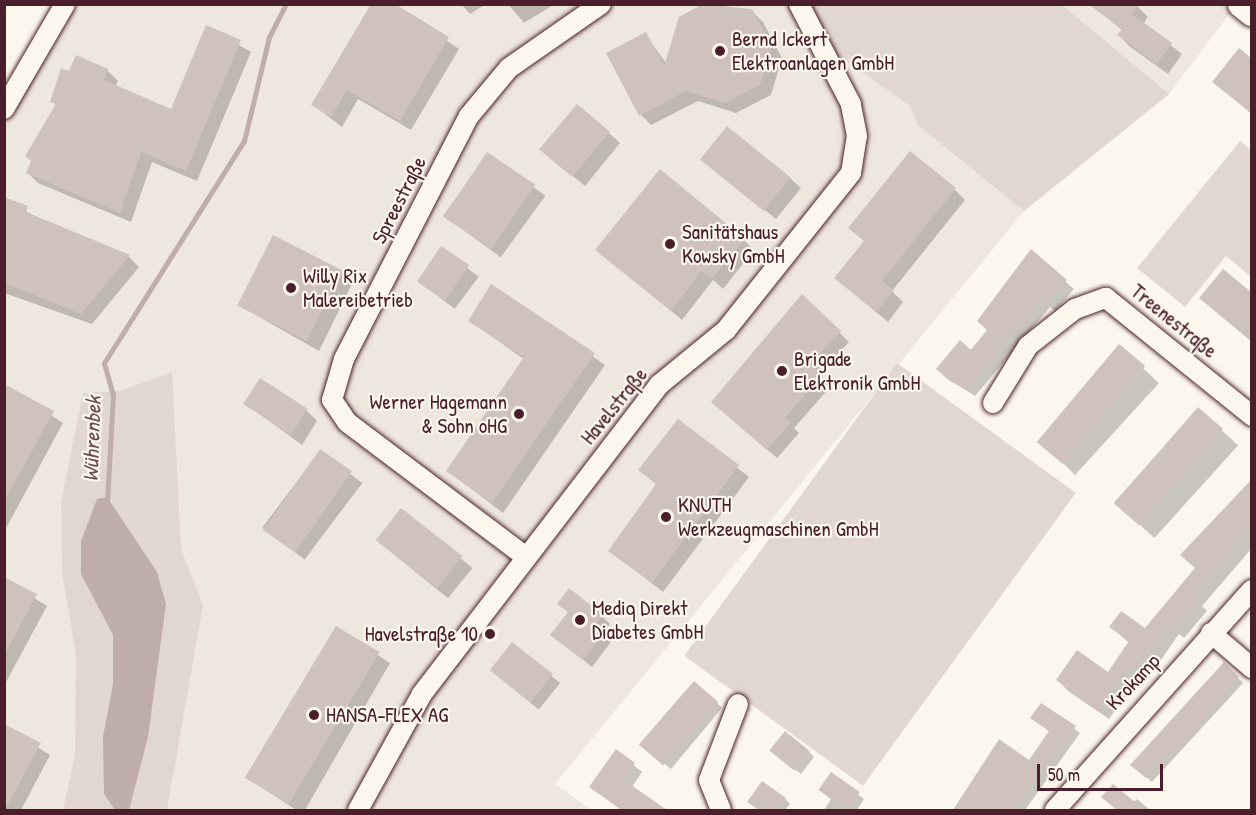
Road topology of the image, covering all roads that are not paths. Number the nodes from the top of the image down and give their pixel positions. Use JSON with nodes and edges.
{"nodes":[{"id":1,"x":65,"y":4,"type":"edge"},
{"id":2,"x":601,"y":4,"type":"edge"},
{"id":3,"x":799,"y":4,"type":"edge"},
{"id":4,"x":1242,"y":4,"type":"edge"},
{"id":5,"x":1251,"y":12,"type":"edge"},
{"id":6,"x":4,"y":109,"type":"edge"},
{"id":7,"x":993,"y":403,"type":"dead end"},
{"id":8,"x":1251,"y":416,"type":"edge"},
{"id":9,"x":526,"y":557,"type":"junction"},
{"id":10,"x":1251,"y":590,"type":"edge"},
{"id":11,"x":1211,"y":633,"type":"junction"},
{"id":12,"x":1251,"y":668,"type":"edge"},
{"id":13,"x":738,"y":704,"type":"dead end"},
{"id":14,"x":358,"y":810,"type":"edge"},
{"id":15,"x":722,"y":810,"type":"edge"},
{"id":16,"x":1055,"y":810,"type":"edge"}],
"edges":[{"from":1,"to":6,"type":"street"},
{"from":2,"to":9,"type":"street","name":"Spreestraße"},
{"from":3,"to":9,"type":"street","name":"Havelstraße"},
{"from":4,"to":5,"type":"main road"},
{"from":7,"to":8,"type":"street","name":"Treenestraße"},
{"from":9,"to":14,"type":"street","name":"Havelstraße"},
{"from":10,"to":11,"type":"street","name":"Krokamp"},
{"from":11,"to":12,"type":"street"},
{"from":11,"to":16,"type":"street","name":"Krokamp"},
{"from":13,"to":15,"type":"street"}]}
